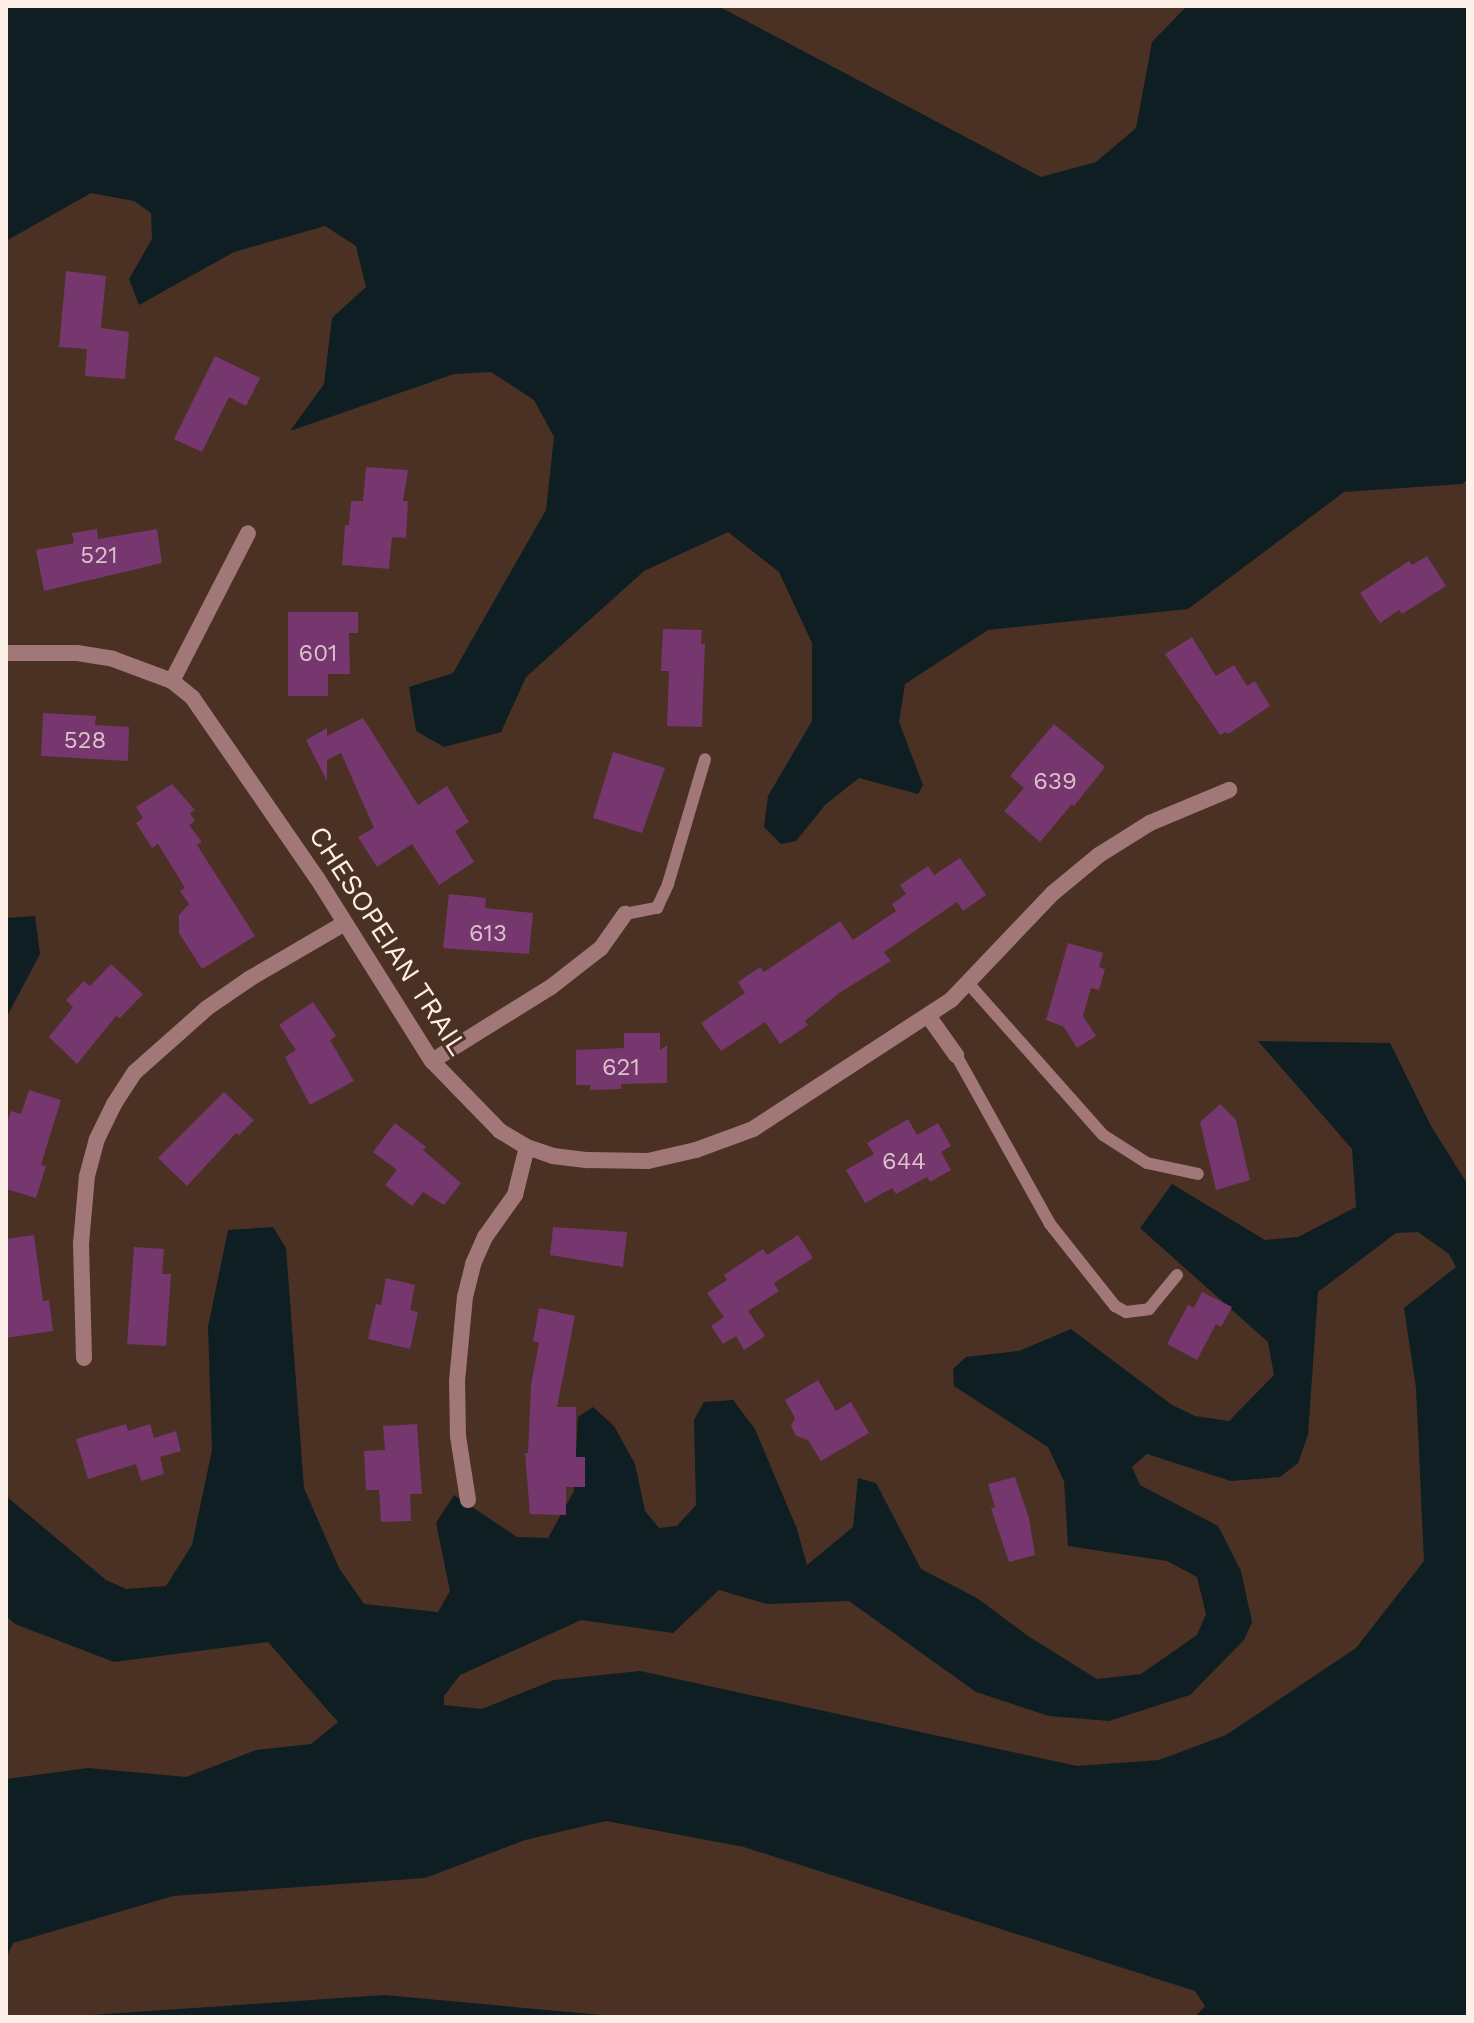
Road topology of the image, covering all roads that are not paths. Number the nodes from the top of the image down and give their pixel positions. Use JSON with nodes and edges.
{"nodes":[{"id":1,"x":248,"y":533,"type":"dead end"},
{"id":2,"x":6,"y":653,"type":"edge"},
{"id":3,"x":172,"y":681,"type":"junction"},
{"id":4,"x":705,"y":759,"type":"dead end"},
{"id":5,"x":1229,"y":790,"type":"dead end"},
{"id":6,"x":625,"y":914,"type":"joint"},
{"id":7,"x":345,"y":923,"type":"junction"},
{"id":8,"x":968,"y":983,"type":"junction"},
{"id":9,"x":929,"y":1017,"type":"junction"},
{"id":10,"x":956,"y":1055,"type":"joint"},
{"id":11,"x":432,"y":1061,"type":"junction"},
{"id":12,"x":527,"y":1147,"type":"junction"},
{"id":13,"x":1198,"y":1174,"type":"dead end"},
{"id":14,"x":1177,"y":1275,"type":"dead end"},
{"id":15,"x":84,"y":1358,"type":"dead end"},
{"id":16,"x":468,"y":1500,"type":"dead end"}],
"edges":[{"from":1,"to":3,"type":"street"},
{"from":2,"to":3,"type":"street","name":"CHESOPEIAN TRAIL"},
{"from":3,"to":7,"type":"street","name":"CHESOPEIAN TRAIL"},
{"from":4,"to":6,"type":"lane"},
{"from":5,"to":8,"type":"street","name":"CHESOPEIAN TRAIL"},
{"from":6,"to":11,"type":"street"},
{"from":7,"to":11,"type":"street","name":"CHESOPEIAN TRAIL"},
{"from":7,"to":15,"type":"street"},
{"from":8,"to":9,"type":"street","name":"CHESOPEIAN TRAIL"},
{"from":8,"to":13,"type":"lane"},
{"from":9,"to":10,"type":"street"},
{"from":9,"to":12,"type":"street","name":"CHESOPEIAN TRAIL"},
{"from":10,"to":14,"type":"lane"},
{"from":11,"to":12,"type":"street","name":"CHESOPEIAN TRAIL"},
{"from":12,"to":16,"type":"street"}]}
